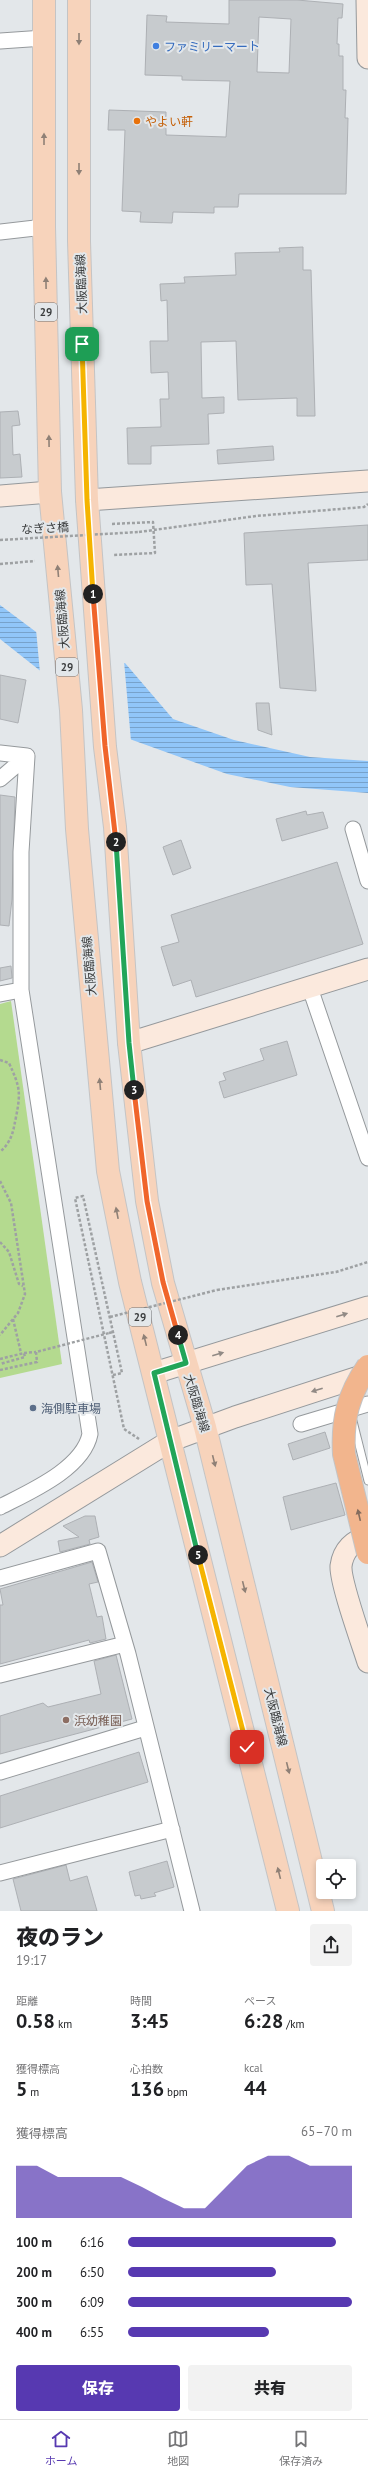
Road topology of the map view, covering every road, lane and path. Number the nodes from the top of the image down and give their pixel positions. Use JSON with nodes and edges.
{"nodes":[{"id":1,"x":44,"y":0,"type":"edge"},
{"id":2,"x":80,"y":0,"type":"edge"},
{"id":3,"x":367,"y":0,"type":"edge"},
{"id":4,"x":44,"y":38,"type":"junction"},
{"id":5,"x":0,"y":41,"type":"edge"},
{"id":6,"x":368,"y":58,"type":"edge"},
{"id":7,"x":44,"y":227,"type":"junction"},
{"id":8,"x":0,"y":232,"type":"edge"},
{"id":9,"x":368,"y":481,"type":"edge"},
{"id":10,"x":50,"y":492,"type":"junction"},
{"id":11,"x":0,"y":496,"type":"edge"},
{"id":12,"x":87,"y":500,"type":"junction"},
{"id":13,"x":368,"y":504,"type":"edge"},
{"id":14,"x":112,"y":524,"type":"dead end"},
{"id":15,"x":154,"y":530,"type":"junction"},
{"id":16,"x":0,"y":540,"type":"edge"},
{"id":17,"x":113,"y":555,"type":"dead end"},
{"id":18,"x":35,"y":561,"type":"dead end"},
{"id":19,"x":0,"y":564,"type":"edge"},
{"id":20,"x":0,"y":753,"type":"edge"},
{"id":21,"x":27,"y":756,"type":"junction"},
{"id":22,"x":0,"y":779,"type":"edge"},
{"id":23,"x":353,"y":829,"type":"dead end"},
{"id":24,"x":368,"y":881,"type":"edge"},
{"id":25,"x":368,"y":969,"type":"edge"},
{"id":26,"x":310,"y":988,"type":"junction"},
{"id":27,"x":21,"y":990,"type":"junction"},
{"id":28,"x":0,"y":994,"type":"edge"},
{"id":29,"x":129,"y":1043,"type":"junction"},
{"id":30,"x":0,"y":1060,"type":"edge"},
{"id":31,"x":0,"y":1152,"type":"edge"},
{"id":32,"x":368,"y":1158,"type":"edge"},
{"id":33,"x":0,"y":1181,"type":"edge"},
{"id":34,"x":0,"y":1242,"type":"edge"},
{"id":35,"x":368,"y":1262,"type":"edge"},
{"id":36,"x":23,"y":1286,"type":"junction"},
{"id":37,"x":368,"y":1307,"type":"edge"},
{"id":38,"x":110,"y":1317,"type":"junction"},
{"id":39,"x":13,"y":1319,"type":"junction"},
{"id":40,"x":113,"y":1332,"type":"junction"},
{"id":41,"x":0,"y":1335,"type":"edge"},
{"id":42,"x":36,"y":1352,"type":"junction"},
{"id":43,"x":22,"y":1353,"type":"junction"},
{"id":44,"x":0,"y":1359,"type":"edge"},
{"id":45,"x":186,"y":1363,"type":"junction"},
{"id":46,"x":0,"y":1364,"type":"edge"},
{"id":47,"x":368,"y":1366,"type":"edge"},
{"id":48,"x":0,"y":1370,"type":"edge"},
{"id":49,"x":154,"y":1373,"type":"junction"},
{"id":50,"x":113,"y":1374,"type":"junction"},
{"id":51,"x":368,"y":1374,"type":"edge"},
{"id":52,"x":343,"y":1382,"type":"junction"},
{"id":53,"x":368,"y":1404,"type":"edge"},
{"id":54,"x":350,"y":1410,"type":"junction"},
{"id":55,"x":301,"y":1424,"type":"dead end"},
{"id":56,"x":205,"y":1427,"type":"junction"},
{"id":57,"x":139,"y":1440,"type":"dead end"},
{"id":58,"x":170,"y":1441,"type":"junction"},
{"id":59,"x":368,"y":1481,"type":"edge"},
{"id":60,"x":0,"y":1507,"type":"edge"},
{"id":61,"x":368,"y":1536,"type":"edge"},
{"id":62,"x":0,"y":1546,"type":"edge"},
{"id":63,"x":368,"y":1553,"type":"edge"},
{"id":64,"x":0,"y":1578,"type":"edge"},
{"id":65,"x":125,"y":1644,"type":"junction"},
{"id":66,"x":368,"y":1662,"type":"edge"},
{"id":67,"x":0,"y":1675,"type":"edge"},
{"id":68,"x":145,"y":1728,"type":"junction"},
{"id":69,"x":0,"y":1772,"type":"edge"},
{"id":70,"x":172,"y":1829,"type":"junction"},
{"id":71,"x":0,"y":1873,"type":"edge"},
{"id":72,"x":192,"y":1911,"type":"edge"},
{"id":73,"x":288,"y":1911,"type":"edge"},
{"id":74,"x":323,"y":1911,"type":"edge"}],
"edges":[{"from":1,"to":4,"type":"main road","name":"大阪臨海線","number":"29"},
{"from":2,"to":12,"type":"main road","name":"大阪臨海線","one_way":true},
{"from":3,"to":6,"type":"street"},
{"from":4,"to":5,"type":"street"},
{"from":7,"to":4,"type":"main road","name":"大阪臨海線","number":"29","one_way":true},
{"from":7,"to":8,"type":"street"},
{"from":10,"to":7,"type":"main road","name":"大阪臨海線","number":"29","one_way":true},
{"from":9,"to":12,"type":"street"},
{"from":10,"to":11,"type":"street"},
{"from":49,"to":10,"type":"main road","name":"大阪臨海線","number":"29","one_way":true},
{"from":12,"to":29,"type":"main road","name":"大阪臨海線"},
{"from":13,"to":15,"type":"path","name":"なぎさ橋"},
{"from":14,"to":15,"type":"path"},
{"from":15,"to":16,"type":"path","name":"なぎさ橋","bridge":true},
{"from":15,"to":17,"type":"path"},
{"from":18,"to":19,"type":"path"},
{"from":20,"to":21,"type":"street"},
{"from":21,"to":22,"type":"street"},
{"from":21,"to":27,"type":"street"},
{"from":23,"to":24,"type":"street"},
{"from":25,"to":26,"type":"street"},
{"from":26,"to":29,"type":"street"},
{"from":26,"to":32,"type":"street"},
{"from":27,"to":28,"type":"street"},
{"from":27,"to":60,"type":"street"},
{"from":29,"to":45,"type":"main road","name":"大阪臨海線"},
{"from":30,"to":31,"type":"path"},
{"from":33,"to":36,"type":"path"},
{"from":34,"to":36,"type":"path"},
{"from":35,"to":38,"type":"path","bridge":true},
{"from":36,"to":39,"type":"path"},
{"from":45,"to":37,"type":"street","one_way":true},
{"from":38,"to":40,"type":"path"},
{"from":38,"to":50,"type":"path"},
{"from":39,"to":41,"type":"path"},
{"from":39,"to":43,"type":"path"},
{"from":40,"to":42,"type":"path","bridge":true},
{"from":40,"to":50,"type":"path"},
{"from":42,"to":43,"type":"path"},
{"from":42,"to":48,"type":"path","bridge":true},
{"from":43,"to":44,"type":"path"},
{"from":43,"to":46,"type":"path"},
{"from":45,"to":49,"type":"street"},
{"from":45,"to":56,"type":"main road","name":"大阪臨海線"},
{"from":63,"to":47,"type":"highway","one_way":true,"bridge":true},
{"from":49,"to":58,"type":"main road","name":"大阪臨海線","number":"29"},
{"from":50,"to":57,"type":"path"},
{"from":51,"to":52,"type":"street"},
{"from":52,"to":54,"type":"lane"},
{"from":52,"to":56,"type":"street","one_way":true},
{"from":53,"to":54,"type":"street"},
{"from":54,"to":55,"type":"street"},
{"from":54,"to":59,"type":"lane"},
{"from":56,"to":58,"type":"street"},
{"from":56,"to":74,"type":"main road","name":"大阪臨海線","one_way":true},
{"from":58,"to":62,"type":"street"},
{"from":73,"to":58,"type":"main road","name":"大阪臨海線","number":"29","one_way":true},
{"from":61,"to":66,"type":"street"},
{"from":64,"to":65,"type":"street"},
{"from":65,"to":67,"type":"street"},
{"from":65,"to":68,"type":"street"},
{"from":68,"to":69,"type":"street"},
{"from":68,"to":70,"type":"street"},
{"from":70,"to":71,"type":"street"},
{"from":70,"to":72,"type":"street"}]}
